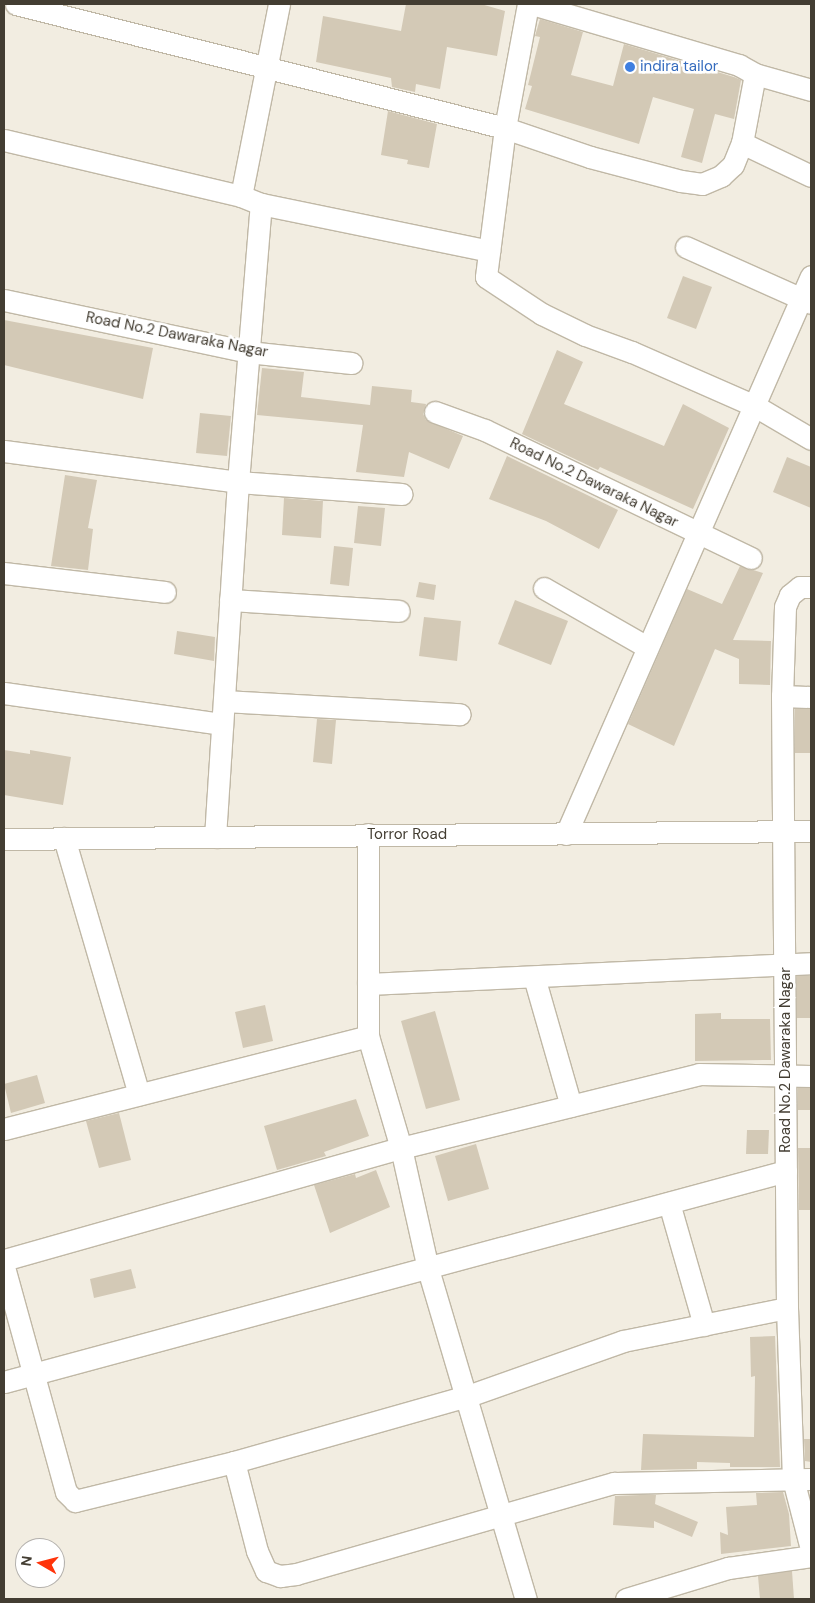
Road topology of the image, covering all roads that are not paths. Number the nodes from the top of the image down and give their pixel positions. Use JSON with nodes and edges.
{"nodes":[{"id":1,"x":16,"y":4,"type":"edge"},
{"id":2,"x":279,"y":4,"type":"edge"},
{"id":3,"x":530,"y":4,"type":"edge"},
{"id":4,"x":267,"y":67,"type":"junction"},
{"id":5,"x":755,"y":74,"type":"junction"},
{"id":6,"x":811,"y":90,"type":"edge"},
{"id":7,"x":505,"y":128,"type":"junction"},
{"id":8,"x":4,"y":140,"type":"edge"},
{"id":9,"x":742,"y":143,"type":"junction"},
{"id":10,"x":811,"y":176,"type":"edge"},
{"id":11,"x":241,"y":196,"type":"junction"},
{"id":12,"x":261,"y":204,"type":"junction"},
{"id":13,"x":686,"y":247,"type":"dead end"},
{"id":14,"x":489,"y":251,"type":"junction"},
{"id":15,"x":811,"y":276,"type":"edge"},
{"id":16,"x":4,"y":300,"type":"edge"},
{"id":17,"x":807,"y":301,"type":"edge"},
{"id":18,"x":248,"y":352,"type":"junction"},
{"id":19,"x":351,"y":363,"type":"dead end"},
{"id":20,"x":755,"y":406,"type":"junction"},
{"id":21,"x":435,"y":412,"type":"dead end"},
{"id":22,"x":811,"y":439,"type":"edge"},
{"id":23,"x":4,"y":451,"type":"edge"},
{"id":24,"x":238,"y":482,"type":"junction"},
{"id":25,"x":402,"y":494,"type":"dead end"},
{"id":26,"x":696,"y":533,"type":"junction"},
{"id":27,"x":751,"y":558,"type":"dead end"},
{"id":28,"x":4,"y":573,"type":"edge"},
{"id":29,"x":811,"y":587,"type":"edge"},
{"id":30,"x":544,"y":588,"type":"dead end"},
{"id":31,"x":165,"y":592,"type":"dead end"},
{"id":32,"x":230,"y":600,"type":"junction"},
{"id":33,"x":399,"y":611,"type":"dead end"},
{"id":34,"x":647,"y":647,"type":"junction"},
{"id":35,"x":4,"y":693,"type":"edge"},
{"id":36,"x":782,"y":696,"type":"junction"},
{"id":37,"x":811,"y":697,"type":"edge"},
{"id":38,"x":224,"y":701,"type":"junction"},
{"id":39,"x":460,"y":714,"type":"dead end"},
{"id":40,"x":221,"y":724,"type":"junction"},
{"id":41,"x":785,"y":831,"type":"junction"},
{"id":42,"x":811,"y":831,"type":"edge"},
{"id":43,"x":368,"y":834,"type":"junction"},
{"id":44,"x":566,"y":834,"type":"junction"},
{"id":45,"x":215,"y":837,"type":"junction"},
{"id":46,"x":64,"y":838,"type":"junction"},
{"id":47,"x":4,"y":839,"type":"edge"},
{"id":48,"x":786,"y":963,"type":"junction"},
{"id":49,"x":811,"y":963,"type":"edge"},
{"id":50,"x":534,"y":977,"type":"junction"},
{"id":51,"x":368,"y":984,"type":"junction"},
{"id":52,"x":368,"y":1036,"type":"junction"},
{"id":53,"x":786,"y":1075,"type":"junction"},
{"id":54,"x":811,"y":1076,"type":"edge"},
{"id":55,"x":140,"y":1094,"type":"junction"},
{"id":56,"x":570,"y":1106,"type":"junction"},
{"id":57,"x":4,"y":1129,"type":"edge"},
{"id":58,"x":401,"y":1148,"type":"junction"},
{"id":59,"x":786,"y":1171,"type":"junction"},
{"id":60,"x":669,"y":1203,"type":"junction"},
{"id":61,"x":4,"y":1260,"type":"edge"},
{"id":62,"x":4,"y":1267,"type":"edge"},
{"id":63,"x":428,"y":1269,"type":"junction"},
{"id":64,"x":787,"y":1308,"type":"junction"},
{"id":65,"x":704,"y":1325,"type":"junction"},
{"id":66,"x":34,"y":1374,"type":"junction"},
{"id":67,"x":4,"y":1382,"type":"edge"},
{"id":68,"x":468,"y":1396,"type":"junction"},
{"id":69,"x":234,"y":1462,"type":"junction"},
{"id":70,"x":802,"y":1479,"type":"edge"},
{"id":71,"x":501,"y":1517,"type":"junction"},
{"id":72,"x":811,"y":1549,"type":"edge"},
{"id":73,"x":811,"y":1556,"type":"edge"},
{"id":74,"x":526,"y":1599,"type":"edge"},
{"id":75,"x":626,"y":1599,"type":"edge"}],
"edges":[{"from":1,"to":4,"type":"street"},
{"from":2,"to":4,"type":"street"},
{"from":3,"to":5,"type":"street"},
{"from":3,"to":7,"type":"street"},
{"from":4,"to":7,"type":"street"},
{"from":4,"to":11,"type":"street"},
{"from":5,"to":6,"type":"street"},
{"from":5,"to":9,"type":"street"},
{"from":7,"to":9,"type":"street"},
{"from":7,"to":14,"type":"street"},
{"from":8,"to":11,"type":"street"},
{"from":9,"to":10,"type":"street"},
{"from":11,"to":12,"type":"street"},
{"from":12,"to":14,"type":"street"},
{"from":12,"to":18,"type":"street"},
{"from":13,"to":17,"type":"street"},
{"from":14,"to":20,"type":"street"},
{"from":15,"to":17,"type":"street"},
{"from":16,"to":18,"type":"street","name":"Road No.2 Dawaraka Nagar"},
{"from":17,"to":20,"type":"street"},
{"from":18,"to":19,"type":"street","name":"Road No.2 Dawaraka Nagar"},
{"from":18,"to":24,"type":"street"},
{"from":20,"to":22,"type":"street"},
{"from":20,"to":26,"type":"street"},
{"from":21,"to":26,"type":"street","name":"Road No.2 Dawaraka Nagar"},
{"from":23,"to":24,"type":"street"},
{"from":24,"to":25,"type":"street"},
{"from":24,"to":32,"type":"street"},
{"from":26,"to":27,"type":"street","name":"Road No.2 Dawaraka Nagar"},
{"from":26,"to":34,"type":"street"},
{"from":28,"to":31,"type":"street"},
{"from":29,"to":36,"type":"street","name":"Road No.2 Dawaraka Nagar"},
{"from":30,"to":34,"type":"street"},
{"from":32,"to":33,"type":"street"},
{"from":32,"to":38,"type":"street"},
{"from":34,"to":44,"type":"street"},
{"from":35,"to":40,"type":"street"},
{"from":36,"to":37,"type":"street"},
{"from":36,"to":41,"type":"street","name":"Road No.2 Dawaraka Nagar"},
{"from":38,"to":39,"type":"street"},
{"from":38,"to":40,"type":"street"},
{"from":40,"to":45,"type":"street"},
{"from":41,"to":42,"type":"street","name":"Torror Road"},
{"from":41,"to":44,"type":"street","name":"Torror Road"},
{"from":41,"to":48,"type":"street","name":"Road No.2 Dawaraka Nagar"},
{"from":43,"to":44,"type":"street","name":"Torror Road"},
{"from":43,"to":45,"type":"street","name":"Torror Road"},
{"from":43,"to":51,"type":"street"},
{"from":45,"to":46,"type":"street","name":"Torror Road"},
{"from":46,"to":47,"type":"street","name":"Torror Road"},
{"from":46,"to":55,"type":"street"},
{"from":48,"to":49,"type":"street"},
{"from":48,"to":50,"type":"street"},
{"from":48,"to":53,"type":"street","name":"Road No.2 Dawaraka Nagar"},
{"from":50,"to":51,"type":"street"},
{"from":50,"to":56,"type":"street"},
{"from":51,"to":52,"type":"street"},
{"from":52,"to":55,"type":"street"},
{"from":52,"to":58,"type":"street"},
{"from":53,"to":54,"type":"street"},
{"from":53,"to":56,"type":"street"},
{"from":53,"to":59,"type":"street","name":"Road No.2 Dawaraka Nagar"},
{"from":55,"to":57,"type":"street"},
{"from":56,"to":58,"type":"street"},
{"from":58,"to":61,"type":"street"},
{"from":58,"to":63,"type":"street"},
{"from":59,"to":60,"type":"street"},
{"from":59,"to":64,"type":"street","name":"Road No.2 Dawaraka Nagar"},
{"from":60,"to":63,"type":"street"},
{"from":60,"to":65,"type":"street"},
{"from":62,"to":66,"type":"street"},
{"from":63,"to":66,"type":"street"},
{"from":63,"to":68,"type":"street"},
{"from":64,"to":65,"type":"street"},
{"from":64,"to":70,"type":"street","name":"Road No.2 Dawaraka Nagar"},
{"from":65,"to":68,"type":"street"},
{"from":66,"to":67,"type":"street"},
{"from":66,"to":69,"type":"street"},
{"from":68,"to":69,"type":"street"},
{"from":68,"to":71,"type":"street"},
{"from":69,"to":71,"type":"street"},
{"from":70,"to":71,"type":"street"},
{"from":70,"to":72,"type":"street","name":"Road No.2 Dawaraka Nagar"},
{"from":71,"to":74,"type":"street"},
{"from":73,"to":75,"type":"street"}]}
